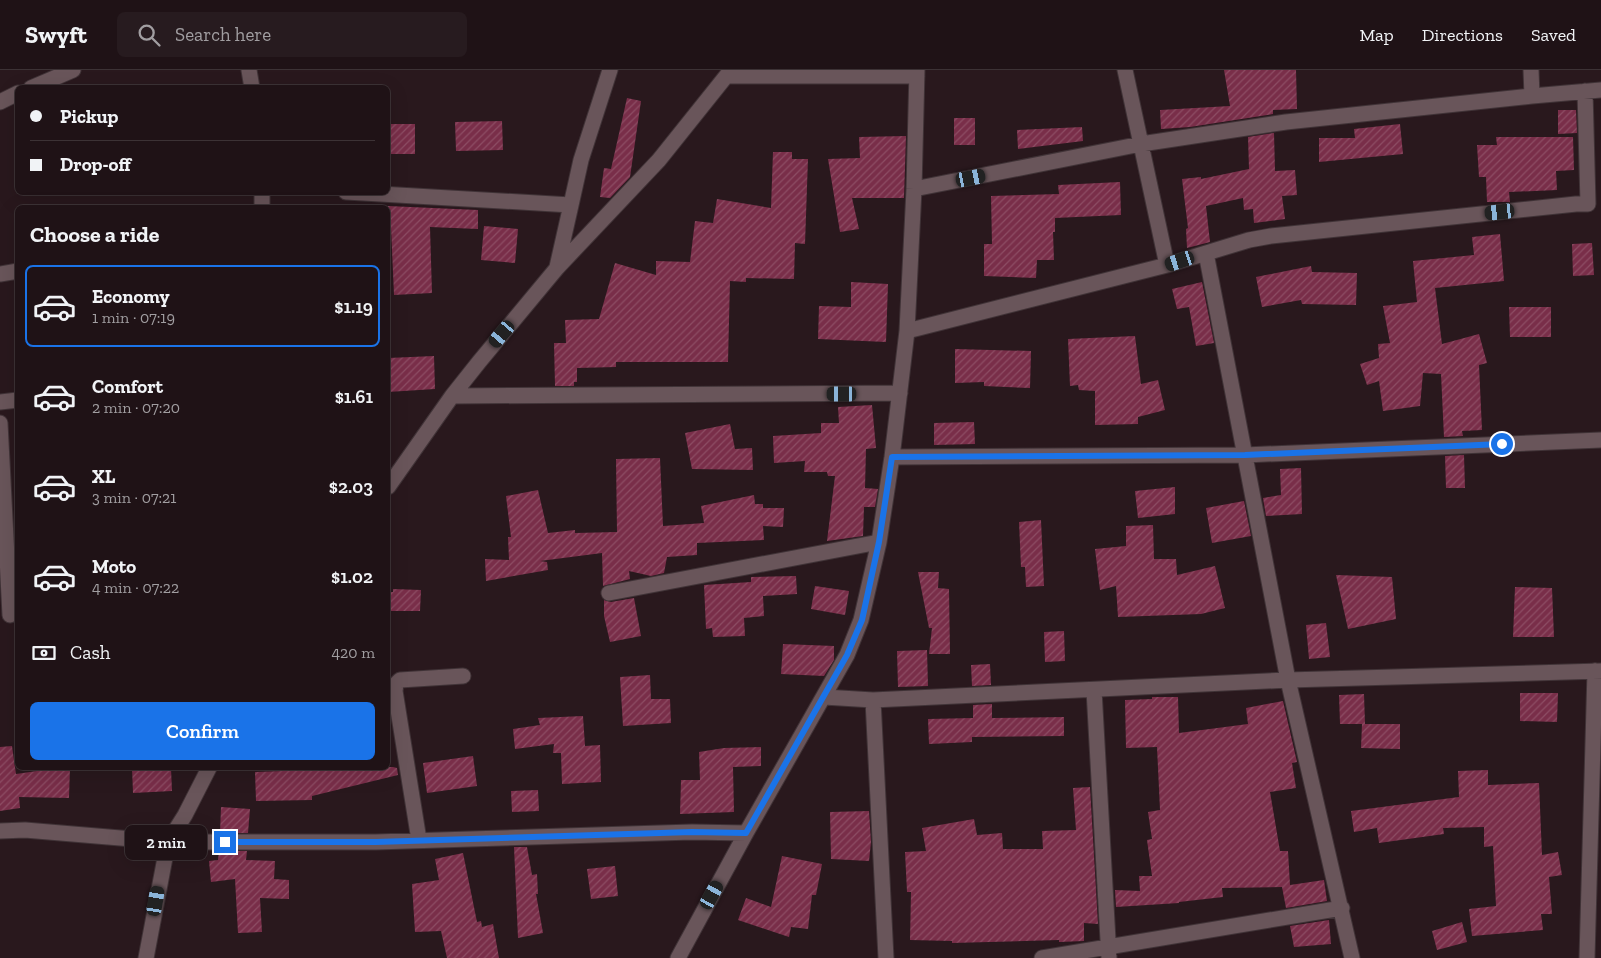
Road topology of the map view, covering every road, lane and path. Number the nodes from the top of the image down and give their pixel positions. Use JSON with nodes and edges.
{"nodes":[{"id":1,"x":73,"y":70,"type":"edge"},
{"id":2,"x":249,"y":70,"type":"edge"},
{"id":3,"x":610,"y":70,"type":"edge"},
{"id":4,"x":1125,"y":70,"type":"edge"},
{"id":5,"x":1530,"y":70,"type":"edge"},
{"id":6,"x":729,"y":73,"type":"edge"},
{"id":7,"x":917,"y":73,"type":"edge"},
{"id":8,"x":38,"y":85,"type":"edge"},
{"id":9,"x":252,"y":85,"type":"edge"},
{"id":10,"x":1601,"y":90,"type":"edge"},
{"id":11,"x":1585,"y":91,"type":"junction"},
{"id":12,"x":15,"y":94,"type":"edge"},
{"id":13,"x":1532,"y":96,"type":"junction"},
{"id":14,"x":0,"y":102,"type":"edge"},
{"id":15,"x":1141,"y":144,"type":"junction"},
{"id":16,"x":914,"y":189,"type":"junction"},
{"id":17,"x":390,"y":195,"type":"edge"},
{"id":18,"x":571,"y":205,"type":"junction"},
{"id":19,"x":1595,"y":206,"type":"edge"},
{"id":20,"x":1206,"y":253,"type":"junction"},
{"id":21,"x":1167,"y":266,"type":"junction"},
{"id":22,"x":557,"y":268,"type":"junction"},
{"id":23,"x":15,"y":272,"type":"edge"},
{"id":24,"x":0,"y":274,"type":"edge"},
{"id":25,"x":906,"y":331,"type":"junction"},
{"id":26,"x":900,"y":393,"type":"junction"},
{"id":27,"x":452,"y":396,"type":"junction"},
{"id":28,"x":15,"y":400,"type":"edge"},
{"id":29,"x":0,"y":402,"type":"edge"},
{"id":30,"x":0,"y":423,"type":"edge"},
{"id":31,"x":1601,"y":440,"type":"edge"},
{"id":32,"x":1245,"y":455,"type":"junction"},
{"id":33,"x":892,"y":457,"type":"junction"},
{"id":34,"x":390,"y":485,"type":"edge"},
{"id":35,"x":879,"y":542,"type":"junction"},
{"id":36,"x":609,"y":593,"type":"dead end"},
{"id":37,"x":9,"y":616,"type":"edge"},
{"id":38,"x":1598,"y":671,"type":"edge"},
{"id":39,"x":463,"y":676,"type":"dead end"},
{"id":40,"x":1288,"y":680,"type":"junction"},
{"id":41,"x":1094,"y":690,"type":"junction"},
{"id":42,"x":824,"y":697,"type":"junction"},
{"id":43,"x":873,"y":700,"type":"junction"},
{"id":44,"x":208,"y":770,"type":"edge"},
{"id":45,"x":0,"y":831,"type":"edge"},
{"id":46,"x":746,"y":833,"type":"junction"},
{"id":47,"x":419,"y":840,"type":"junction"},
{"id":48,"x":168,"y":842,"type":"junction"},
{"id":49,"x":1595,"y":874,"type":"edge"},
{"id":50,"x":1342,"y":908,"type":"junction"},
{"id":51,"x":1108,"y":952,"type":"edge"},
{"id":52,"x":146,"y":958,"type":"edge"},
{"id":53,"x":678,"y":958,"type":"edge"},
{"id":54,"x":886,"y":958,"type":"edge"},
{"id":55,"x":1042,"y":958,"type":"edge"},
{"id":56,"x":1352,"y":958,"type":"edge"},
{"id":57,"x":1587,"y":958,"type":"edge"}],
"edges":[{"from":1,"to":8,"type":"street"},
{"from":2,"to":9,"type":"street"},
{"from":3,"to":18,"type":"street"},
{"from":4,"to":15,"type":"street"},
{"from":5,"to":13,"type":"street"},
{"from":6,"to":7,"type":"street"},
{"from":6,"to":22,"type":"street"},
{"from":7,"to":16,"type":"street"},
{"from":10,"to":11,"type":"street"},
{"from":11,"to":13,"type":"street"},
{"from":11,"to":19,"type":"street"},
{"from":12,"to":14,"type":"street"},
{"from":13,"to":15,"type":"street"},
{"from":15,"to":16,"type":"street"},
{"from":15,"to":21,"type":"street"},
{"from":16,"to":25,"type":"street"},
{"from":17,"to":18,"type":"street"},
{"from":18,"to":22,"type":"street"},
{"from":19,"to":20,"type":"street"},
{"from":20,"to":21,"type":"street"},
{"from":20,"to":32,"type":"street"},
{"from":21,"to":25,"type":"street"},
{"from":22,"to":27,"type":"street"},
{"from":23,"to":24,"type":"street"},
{"from":25,"to":26,"type":"street"},
{"from":26,"to":27,"type":"street"},
{"from":26,"to":33,"type":"street"},
{"from":27,"to":34,"type":"street"},
{"from":28,"to":29,"type":"street"},
{"from":30,"to":37,"type":"street"},
{"from":31,"to":32,"type":"street"},
{"from":32,"to":33,"type":"street"},
{"from":32,"to":40,"type":"street"},
{"from":33,"to":35,"type":"street"},
{"from":35,"to":36,"type":"street"},
{"from":35,"to":42,"type":"street"},
{"from":38,"to":40,"type":"street"},
{"from":38,"to":49,"type":"street"},
{"from":39,"to":47,"type":"street"},
{"from":40,"to":41,"type":"street"},
{"from":40,"to":50,"type":"street"},
{"from":41,"to":43,"type":"street"},
{"from":41,"to":51,"type":"street"},
{"from":42,"to":43,"type":"street"},
{"from":42,"to":46,"type":"street"},
{"from":43,"to":54,"type":"street"},
{"from":44,"to":48,"type":"street"},
{"from":45,"to":48,"type":"street"},
{"from":46,"to":47,"type":"street"},
{"from":46,"to":53,"type":"street"},
{"from":47,"to":48,"type":"street"},
{"from":48,"to":52,"type":"street"},
{"from":49,"to":57,"type":"street"},
{"from":50,"to":51,"type":"street"},
{"from":50,"to":56,"type":"street"},
{"from":51,"to":55,"type":"street"}]}
